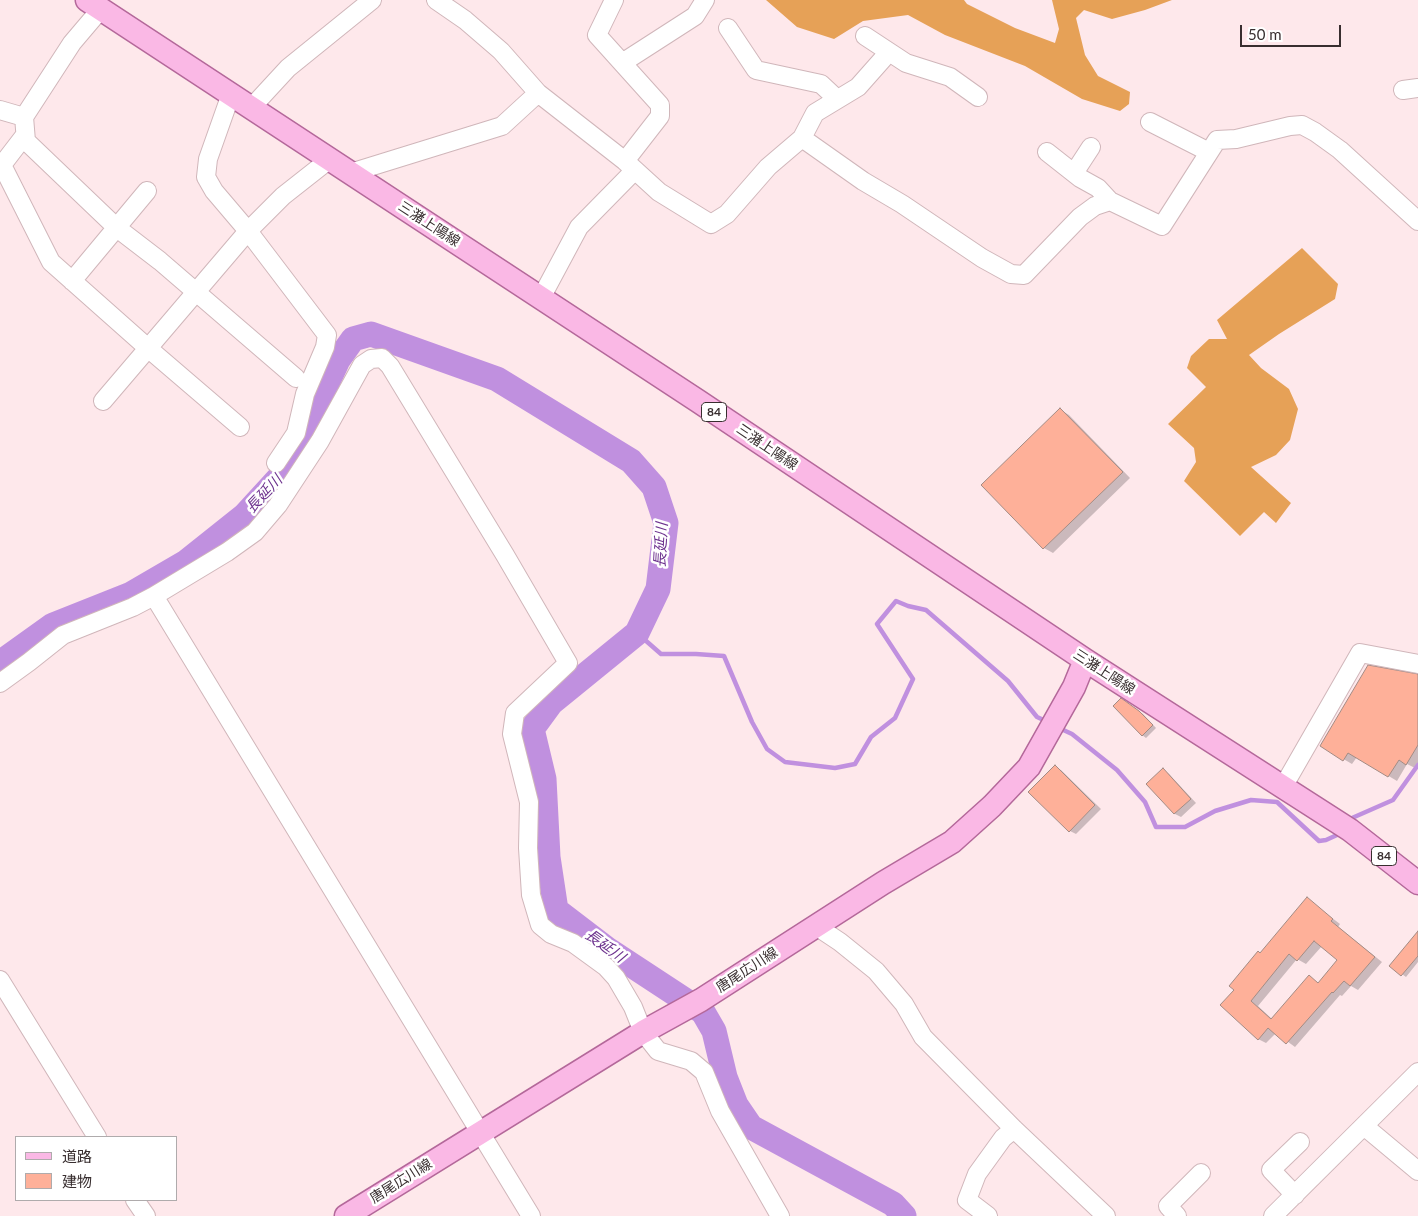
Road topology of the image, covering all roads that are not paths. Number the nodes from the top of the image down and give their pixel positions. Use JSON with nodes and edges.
{"nodes":[{"id":1,"x":372,"y":0,"type":"edge"},
{"id":2,"x":436,"y":0,"type":"edge"},
{"id":3,"x":614,"y":0,"type":"edge"},
{"id":4,"x":705,"y":0,"type":"edge"},
{"id":5,"x":94,"y":5,"type":"edge"},
{"id":6,"x":728,"y":28,"type":"dead end"},
{"id":7,"x":865,"y":36,"type":"dead end"},
{"id":8,"x":889,"y":52,"type":"junction"},
{"id":9,"x":622,"y":63,"type":"junction"},
{"id":10,"x":538,"y":93,"type":"junction"},
{"id":11,"x":231,"y":94,"type":"junction"},
{"id":12,"x":978,"y":97,"type":"dead end"},
{"id":13,"x":836,"y":99,"type":"junction"},
{"id":14,"x":252,"y":107,"type":"junction"},
{"id":15,"x":0,"y":110,"type":"edge"},
{"id":16,"x":1150,"y":122,"type":"dead end"},
{"id":17,"x":24,"y":126,"type":"junction"},
{"id":18,"x":802,"y":138,"type":"junction"},
{"id":19,"x":1092,"y":147,"type":"dead end"},
{"id":20,"x":1047,"y":152,"type":"dead end"},
{"id":21,"x":1209,"y":152,"type":"junction"},
{"id":22,"x":330,"y":159,"type":"junction"},
{"id":23,"x":630,"y":165,"type":"junction"},
{"id":24,"x":350,"y":173,"type":"junction"},
{"id":25,"x":1074,"y":173,"type":"junction"},
{"id":26,"x":147,"y":191,"type":"dead end"},
{"id":27,"x":1110,"y":200,"type":"junction"},
{"id":28,"x":1418,"y":221,"type":"edge"},
{"id":29,"x":117,"y":228,"type":"junction"},
{"id":30,"x":248,"y":231,"type":"junction"},
{"id":31,"x":72,"y":281,"type":"junction"},
{"id":32,"x":197,"y":293,"type":"junction"},
{"id":33,"x":541,"y":298,"type":"junction"},
{"id":34,"x":149,"y":349,"type":"junction"},
{"id":35,"x":296,"y":378,"type":"dead end"},
{"id":36,"x":103,"y":401,"type":"dead end"},
{"id":37,"x":240,"y":427,"type":"dead end"},
{"id":38,"x":276,"y":463,"type":"dead end"},
{"id":39,"x":154,"y":596,"type":"junction"},
{"id":40,"x":1085,"y":660,"type":"junction"},
{"id":41,"x":1418,"y":664,"type":"edge"},
{"id":42,"x":0,"y":683,"type":"edge"},
{"id":43,"x":1283,"y":787,"type":"junction"},
{"id":44,"x":1418,"y":883,"type":"edge"},
{"id":45,"x":816,"y":926,"type":"junction"},
{"id":46,"x":0,"y":980,"type":"edge"},
{"id":47,"x":649,"y":1029,"type":"junction"},
{"id":48,"x":1418,"y":1072,"type":"edge"},
{"id":49,"x":1364,"y":1126,"type":"junction"},
{"id":50,"x":1014,"y":1129,"type":"junction"},
{"id":51,"x":480,"y":1132,"type":"junction"},
{"id":52,"x":96,"y":1136,"type":"edge"},
{"id":53,"x":1300,"y":1142,"type":"dead end"},
{"id":54,"x":1418,"y":1171,"type":"edge"},
{"id":55,"x":1201,"y":1173,"type":"dead end"},
{"id":56,"x":1295,"y":1195,"type":"junction"},
{"id":57,"x":137,"y":1201,"type":"edge"},
{"id":58,"x":1279,"y":1214,"type":"edge"},
{"id":59,"x":146,"y":1216,"type":"edge"},
{"id":60,"x":346,"y":1216,"type":"edge"},
{"id":61,"x":531,"y":1216,"type":"edge"},
{"id":62,"x":780,"y":1216,"type":"edge"},
{"id":63,"x":988,"y":1216,"type":"edge"},
{"id":64,"x":1106,"y":1216,"type":"edge"},
{"id":65,"x":1178,"y":1216,"type":"edge"}],
"edges":[{"from":1,"to":14,"type":"street"},
{"from":2,"to":10,"type":"street"},
{"from":3,"to":9,"type":"street"},
{"from":4,"to":9,"type":"street"},
{"from":5,"to":11,"type":"main road","name":"三潴上陽線","number":"84"},
{"from":5,"to":17,"type":"street"},
{"from":6,"to":13,"type":"street"},
{"from":7,"to":8,"type":"street"},
{"from":8,"to":12,"type":"street"},
{"from":8,"to":13,"type":"street"},
{"from":9,"to":23,"type":"street"},
{"from":10,"to":23,"type":"street"},
{"from":10,"to":24,"type":"street"},
{"from":11,"to":14,"type":"main road","name":"三潴上陽線","number":"84"},
{"from":11,"to":30,"type":"street"},
{"from":13,"to":18,"type":"street"},
{"from":14,"to":22,"type":"main road","name":"三潴上陽線","number":"84"},
{"from":15,"to":17,"type":"street"},
{"from":16,"to":21,"type":"street"},
{"from":17,"to":29,"type":"street"},
{"from":17,"to":31,"type":"street"},
{"from":18,"to":23,"type":"street"},
{"from":18,"to":27,"type":"street"},
{"from":19,"to":25,"type":"street"},
{"from":20,"to":25,"type":"street"},
{"from":21,"to":27,"type":"street"},
{"from":21,"to":28,"type":"street"},
{"from":22,"to":24,"type":"main road","name":"三潴上陽線","number":"84"},
{"from":22,"to":30,"type":"street"},
{"from":23,"to":33,"type":"street"},
{"from":24,"to":33,"type":"main road","name":"三潴上陽線","number":"84"},
{"from":25,"to":27,"type":"street"},
{"from":26,"to":29,"type":"street"},
{"from":29,"to":31,"type":"street"},
{"from":29,"to":32,"type":"street"},
{"from":30,"to":32,"type":"street"},
{"from":30,"to":38,"type":"street"},
{"from":31,"to":34,"type":"street"},
{"from":32,"to":34,"type":"street"},
{"from":32,"to":35,"type":"street"},
{"from":33,"to":40,"type":"main road","name":"三潴上陽線","number":"84"},
{"from":34,"to":36,"type":"street"},
{"from":34,"to":37,"type":"street"},
{"from":39,"to":42,"type":"street"},
{"from":39,"to":47,"type":"street"},
{"from":39,"to":51,"type":"street"},
{"from":40,"to":43,"type":"main road","name":"三潴上陽線","number":"84"},
{"from":40,"to":45,"type":"main road","name":"唐尾広川線"},
{"from":41,"to":43,"type":"street"},
{"from":43,"to":44,"type":"main road","name":"三潴上陽線","number":"84"},
{"from":45,"to":47,"type":"main road","name":"唐尾広川線"},
{"from":45,"to":50,"type":"street"},
{"from":46,"to":52,"type":"street"},
{"from":47,"to":51,"type":"main road","name":"唐尾広川線"},
{"from":47,"to":62,"type":"street"},
{"from":48,"to":49,"type":"street"},
{"from":49,"to":54,"type":"street"},
{"from":49,"to":56,"type":"street"},
{"from":50,"to":63,"type":"street"},
{"from":50,"to":64,"type":"street"},
{"from":51,"to":60,"type":"main road","name":"唐尾広川線"},
{"from":51,"to":61,"type":"street"},
{"from":53,"to":56,"type":"street"},
{"from":55,"to":65,"type":"street"},
{"from":56,"to":58,"type":"street"},
{"from":57,"to":59,"type":"street"}]}
